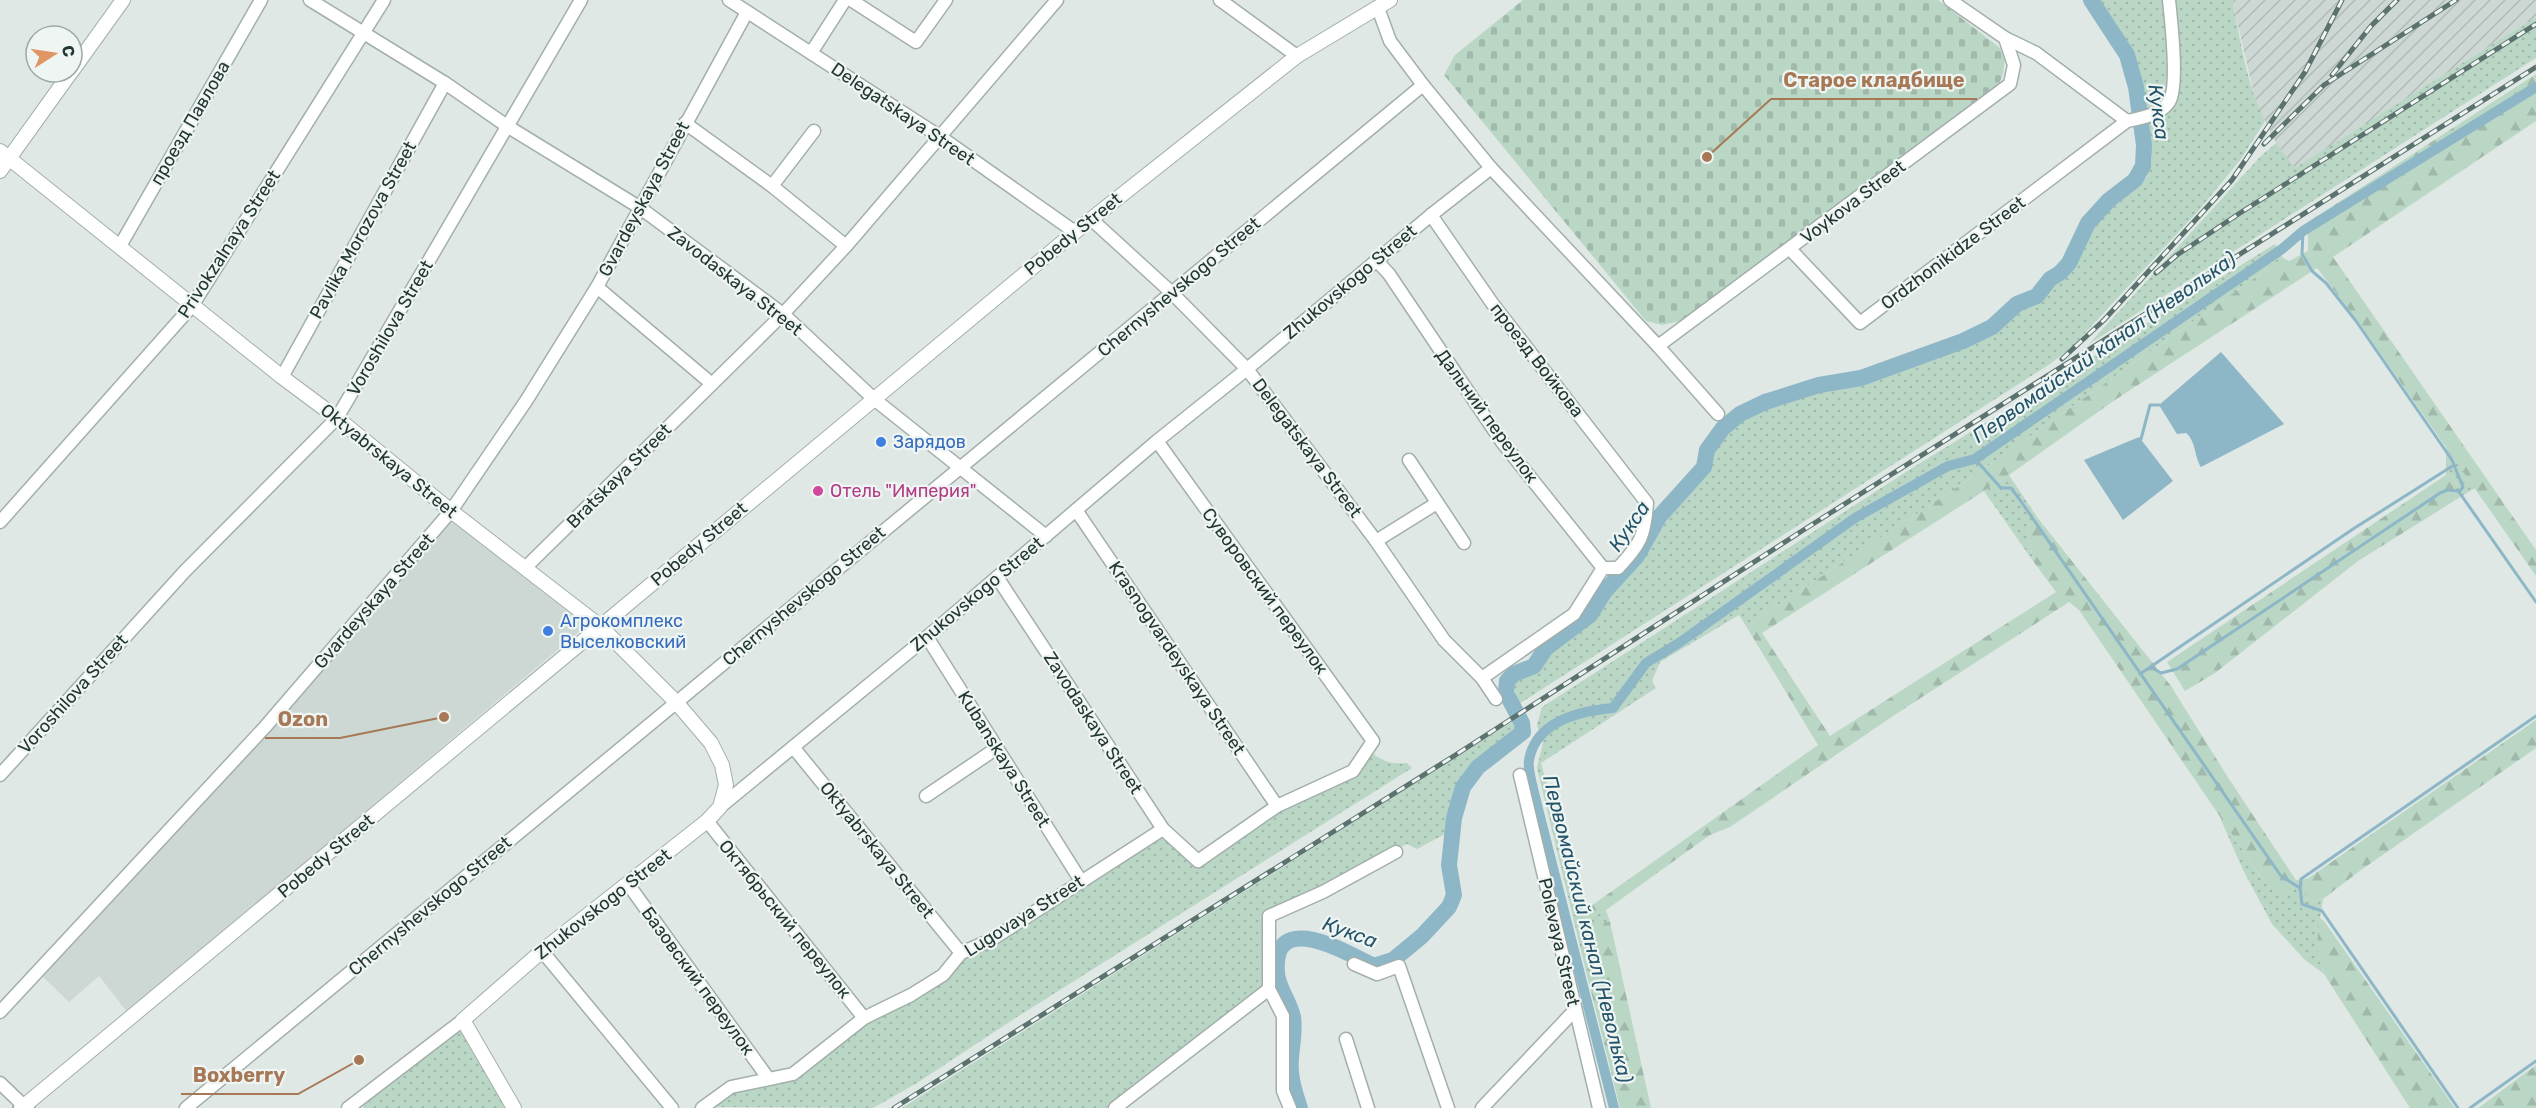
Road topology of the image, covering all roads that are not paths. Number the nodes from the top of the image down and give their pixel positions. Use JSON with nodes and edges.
{"nodes":[{"id":1,"x":123,"y":0,"type":"edge"},
{"id":2,"x":261,"y":0,"type":"edge"},
{"id":3,"x":310,"y":0,"type":"edge"},
{"id":4,"x":384,"y":0,"type":"edge"},
{"id":5,"x":581,"y":0,"type":"edge"},
{"id":6,"x":729,"y":0,"type":"edge"},
{"id":7,"x":845,"y":0,"type":"edge"},
{"id":8,"x":851,"y":0,"type":"edge"},
{"id":9,"x":946,"y":0,"type":"edge"},
{"id":10,"x":1056,"y":0,"type":"edge"},
{"id":11,"x":1220,"y":0,"type":"edge"},
{"id":12,"x":1390,"y":0,"type":"edge"},
{"id":13,"x":1950,"y":0,"type":"edge"},
{"id":14,"x":2169,"y":0,"type":"edge"},
{"id":15,"x":1963,"y":4,"type":"edge"},
{"id":16,"x":1378,"y":8,"type":"junction"},
{"id":17,"x":747,"y":12,"type":"junction"},
{"id":18,"x":362,"y":34,"type":"junction"},
{"id":19,"x":2005,"y":38,"type":"junction"},
{"id":20,"x":811,"y":53,"type":"junction"},
{"id":21,"x":84,"y":55,"type":"edge"},
{"id":22,"x":1297,"y":56,"type":"junction"},
{"id":23,"x":445,"y":83,"type":"junction"},
{"id":24,"x":62,"y":84,"type":"edge"},
{"id":25,"x":1423,"y":85,"type":"junction"},
{"id":26,"x":2127,"y":121,"type":"junction"},
{"id":27,"x":685,"y":123,"type":"junction"},
{"id":28,"x":507,"y":126,"type":"junction"},
{"id":29,"x":814,"y":131,"type":"dead end"},
{"id":30,"x":939,"y":136,"type":"junction"},
{"id":31,"x":5,"y":155,"type":"edge"},
{"id":32,"x":1491,"y":168,"type":"junction"},
{"id":33,"x":0,"y":171,"type":"edge"},
{"id":34,"x":772,"y":186,"type":"junction"},
{"id":35,"x":639,"y":207,"type":"junction"},
{"id":36,"x":1431,"y":215,"type":"junction"},
{"id":37,"x":1090,"y":219,"type":"junction"},
{"id":38,"x":1075,"y":232,"type":"junction"},
{"id":39,"x":120,"y":246,"type":"junction"},
{"id":40,"x":846,"y":246,"type":"junction"},
{"id":41,"x":1790,"y":249,"type":"junction"},
{"id":42,"x":1377,"y":260,"type":"junction"},
{"id":43,"x":597,"y":287,"type":"junction"},
{"id":44,"x":1172,"y":293,"type":"junction"},
{"id":45,"x":192,"y":306,"type":"junction"},
{"id":46,"x":783,"y":314,"type":"junction"},
{"id":47,"x":1658,"y":346,"type":"junction"},
{"id":48,"x":1247,"y":369,"type":"junction"},
{"id":49,"x":282,"y":377,"type":"junction"},
{"id":50,"x":712,"y":384,"type":"junction"},
{"id":51,"x":874,"y":399,"type":"junction"},
{"id":52,"x":1718,"y":414,"type":"dead end"},
{"id":53,"x":337,"y":418,"type":"junction"},
{"id":54,"x":1157,"y":441,"type":"junction"},
{"id":55,"x":1409,"y":460,"type":"dead end"},
{"id":56,"x":960,"y":467,"type":"junction"},
{"id":57,"x":1437,"y":503,"type":"junction"},
{"id":58,"x":1076,"y":510,"type":"junction"},
{"id":59,"x":451,"y":511,"type":"junction"},
{"id":60,"x":0,"y":522,"type":"edge"},
{"id":61,"x":1046,"y":536,"type":"junction"},
{"id":62,"x":1376,"y":541,"type":"junction"},
{"id":63,"x":1464,"y":543,"type":"dead end"},
{"id":64,"x":525,"y":568,"type":"junction"},
{"id":65,"x":1603,"y":568,"type":"junction"},
{"id":66,"x":997,"y":577,"type":"junction"},
{"id":67,"x":600,"y":626,"type":"junction"},
{"id":68,"x":927,"y":637,"type":"junction"},
{"id":69,"x":1482,"y":678,"type":"junction"},
{"id":70,"x":1496,"y":699,"type":"dead end"},
{"id":71,"x":676,"y":702,"type":"junction"},
{"id":72,"x":793,"y":747,"type":"junction"},
{"id":73,"x":997,"y":748,"type":"junction"},
{"id":74,"x":0,"y":775,"type":"edge"},
{"id":75,"x":1520,"y":775,"type":"dead end"},
{"id":76,"x":926,"y":796,"type":"dead end"},
{"id":77,"x":1277,"y":806,"type":"junction"},
{"id":78,"x":720,"y":807,"type":"junction"},
{"id":79,"x":706,"y":821,"type":"junction"},
{"id":80,"x":1163,"y":829,"type":"junction"},
{"id":81,"x":1396,"y":852,"type":"dead end"},
{"id":82,"x":1082,"y":881,"type":"junction"},
{"id":83,"x":628,"y":884,"type":"junction"},
{"id":84,"x":542,"y":951,"type":"junction"},
{"id":85,"x":961,"y":953,"type":"junction"},
{"id":86,"x":1354,"y":964,"type":"dead end"},
{"id":87,"x":1269,"y":989,"type":"junction"},
{"id":88,"x":1575,"y":1010,"type":"junction"},
{"id":89,"x":0,"y":1012,"type":"edge"},
{"id":90,"x":864,"y":1018,"type":"junction"},
{"id":91,"x":463,"y":1020,"type":"junction"},
{"id":92,"x":1346,"y":1039,"type":"dead end"},
{"id":93,"x":768,"y":1078,"type":"junction"},
{"id":94,"x":0,"y":1083,"type":"edge"},
{"id":95,"x":24,"y":1107,"type":"edge"},
{"id":96,"x":186,"y":1108,"type":"edge"},
{"id":97,"x":348,"y":1108,"type":"edge"},
{"id":98,"x":514,"y":1108,"type":"edge"},
{"id":99,"x":672,"y":1108,"type":"edge"},
{"id":100,"x":702,"y":1108,"type":"edge"},
{"id":101,"x":1117,"y":1108,"type":"edge"},
{"id":102,"x":1290,"y":1108,"type":"edge"},
{"id":103,"x":1368,"y":1108,"type":"edge"},
{"id":104,"x":1448,"y":1108,"type":"edge"},
{"id":105,"x":1482,"y":1108,"type":"edge"},
{"id":106,"x":1599,"y":1108,"type":"edge"}],
"edges":[{"from":1,"to":21,"type":"street"},
{"from":2,"to":39,"type":"street","name":"проезд Павлова"},
{"from":3,"to":18,"type":"street","name":"Zavodaskaya Street"},
{"from":4,"to":18,"type":"street","name":"Privokzalnaya Street"},
{"from":5,"to":28,"type":"street","name":"Voroshilova Street"},
{"from":6,"to":17,"type":"street","name":"Delegatskaya Street"},
{"from":7,"to":20,"type":"street"},
{"from":8,"to":9,"type":"street"},
{"from":10,"to":30,"type":"street","name":"Bratskaya Street"},
{"from":11,"to":22,"type":"street"},
{"from":12,"to":16,"type":"street","name":"Pobedy Street"},
{"from":13,"to":15,"type":"street"},
{"from":14,"to":26,"type":"street"},
{"from":15,"to":19,"type":"street"},
{"from":16,"to":22,"type":"street","name":"Pobedy Street"},
{"from":16,"to":25,"type":"street"},
{"from":17,"to":20,"type":"street","name":"Delegatskaya Street"},
{"from":17,"to":27,"type":"street","name":"Gvardeyskaya Street"},
{"from":18,"to":23,"type":"street","name":"Zavodaskaya Street"},
{"from":18,"to":45,"type":"street","name":"Privokzalnaya Street"},
{"from":19,"to":26,"type":"street"},
{"from":19,"to":41,"type":"street","name":"Voykova Street"},
{"from":20,"to":30,"type":"street","name":"Delegatskaya Street"},
{"from":22,"to":37,"type":"street","name":"Pobedy Street"},
{"from":23,"to":28,"type":"street","name":"Zavodaskaya Street"},
{"from":23,"to":49,"type":"street","name":"Pavlika Morozova Street"},
{"from":24,"to":31,"type":"street"},
{"from":25,"to":32,"type":"street"},
{"from":25,"to":44,"type":"street","name":"Chernyshevskogo Street"},
{"from":26,"to":41,"type":"street","name":"Ordzhonikidze Street"},
{"from":27,"to":34,"type":"street"},
{"from":27,"to":35,"type":"street","name":"Gvardeyskaya Street"},
{"from":28,"to":35,"type":"street","name":"Zavodaskaya Street"},
{"from":28,"to":53,"type":"street","name":"Voroshilova Street"},
{"from":29,"to":34,"type":"street"},
{"from":30,"to":38,"type":"street","name":"Delegatskaya Street"},
{"from":30,"to":40,"type":"street","name":"Bratskaya Street"},
{"from":31,"to":33,"type":"street"},
{"from":31,"to":39,"type":"street","name":"Oktyabrskaya Street"},
{"from":32,"to":36,"type":"street","name":"Zhukovskogo Street"},
{"from":32,"to":47,"type":"street"},
{"from":34,"to":40,"type":"street"},
{"from":35,"to":43,"type":"street","name":"Gvardeyskaya Street"},
{"from":35,"to":46,"type":"street","name":"Zavodaskaya Street"},
{"from":36,"to":42,"type":"street","name":"Zhukovskogo Street"},
{"from":36,"to":65,"type":"street","name":"проезд Войкова"},
{"from":37,"to":38,"type":"street","name":"Pobedy Street"},
{"from":37,"to":44,"type":"street","name":"Delegatskaya Street"},
{"from":38,"to":51,"type":"street","name":"Pobedy Street"},
{"from":39,"to":45,"type":"street","name":"Oktyabrskaya Street"},
{"from":40,"to":46,"type":"street","name":"Bratskaya Street"},
{"from":41,"to":47,"type":"street","name":"Voykova Street"},
{"from":42,"to":48,"type":"street","name":"Zhukovskogo Street"},
{"from":42,"to":65,"type":"street","name":"Дальний переулок"},
{"from":43,"to":50,"type":"street"},
{"from":43,"to":59,"type":"street","name":"Gvardeyskaya Street"},
{"from":44,"to":48,"type":"street","name":"Delegatskaya Street"},
{"from":44,"to":56,"type":"street","name":"Chernyshevskogo Street"},
{"from":45,"to":49,"type":"street","name":"Oktyabrskaya Street"},
{"from":45,"to":60,"type":"street","name":"Privokzalnaya Street"},
{"from":46,"to":50,"type":"street","name":"Bratskaya Street"},
{"from":46,"to":51,"type":"street","name":"Zavodaskaya Street"},
{"from":47,"to":52,"type":"street"},
{"from":48,"to":54,"type":"street","name":"Zhukovskogo Street"},
{"from":48,"to":62,"type":"street","name":"Delegatskaya Street"},
{"from":49,"to":53,"type":"street","name":"Oktyabrskaya Street"},
{"from":50,"to":64,"type":"street","name":"Bratskaya Street"},
{"from":51,"to":56,"type":"street","name":"Zavodaskaya Street"},
{"from":51,"to":67,"type":"street","name":"Pobedy Street"},
{"from":53,"to":59,"type":"street","name":"Oktyabrskaya Street"},
{"from":53,"to":74,"type":"street","name":"Voroshilova Street"},
{"from":54,"to":58,"type":"street","name":"Zhukovskogo Street"},
{"from":54,"to":77,"type":"street","name":"Суворовский переулок"},
{"from":55,"to":57,"type":"street"},
{"from":56,"to":61,"type":"street","name":"Zavodaskaya Street"},
{"from":56,"to":71,"type":"street","name":"Chernyshevskogo Street"},
{"from":57,"to":62,"type":"street"},
{"from":57,"to":63,"type":"street"},
{"from":58,"to":61,"type":"street","name":"Zhukovskogo Street"},
{"from":58,"to":77,"type":"street","name":"Krasnogvardeyskaya Street"},
{"from":59,"to":64,"type":"street","name":"Oktyabrskaya Street"},
{"from":59,"to":89,"type":"street","name":"Gvardeyskaya Street"},
{"from":61,"to":66,"type":"street","name":"Zhukovskogo Street"},
{"from":62,"to":69,"type":"street","name":"Delegatskaya Street"},
{"from":64,"to":67,"type":"street","name":"Oktyabrskaya Street"},
{"from":65,"to":69,"type":"street"},
{"from":66,"to":68,"type":"street","name":"Zhukovskogo Street"},
{"from":66,"to":80,"type":"street","name":"Zavodaskaya Street"},
{"from":67,"to":71,"type":"street","name":"Oktyabrskaya Street"},
{"from":67,"to":95,"type":"street","name":"Pobedy Street"},
{"from":68,"to":72,"type":"street","name":"Zhukovskogo Street"},
{"from":68,"to":73,"type":"street","name":"Kubanskaya Street"},
{"from":69,"to":70,"type":"street","name":"Delegatskaya Street"},
{"from":71,"to":78,"type":"street","name":"Oktyabrskaya Street"},
{"from":71,"to":96,"type":"street","name":"Chernyshevskogo Street"},
{"from":72,"to":78,"type":"street","name":"Zhukovskogo Street"},
{"from":72,"to":85,"type":"street","name":"Oktyabrskaya Street"},
{"from":73,"to":76,"type":"street"},
{"from":73,"to":82,"type":"street","name":"Kubanskaya Street"},
{"from":75,"to":88,"type":"street","name":"Polevaya Street"},
{"from":77,"to":80,"type":"street","name":"Zavodaskaya Street"},
{"from":78,"to":79,"type":"street","name":"Zhukovskogo Street"},
{"from":79,"to":83,"type":"street","name":"Zhukovskogo Street"},
{"from":79,"to":90,"type":"street","name":"Октябрьский переулок"},
{"from":80,"to":82,"type":"street","name":"Lugovaya Street"},
{"from":81,"to":87,"type":"street"},
{"from":82,"to":85,"type":"street","name":"Lugovaya Street"},
{"from":83,"to":84,"type":"street","name":"Zhukovskogo Street"},
{"from":83,"to":93,"type":"street","name":"Базовский переулок"},
{"from":84,"to":91,"type":"street","name":"Zhukovskogo Street"},
{"from":84,"to":99,"type":"street"},
{"from":85,"to":90,"type":"street","name":"Lugovaya Street"},
{"from":86,"to":104,"type":"street"},
{"from":87,"to":101,"type":"street"},
{"from":87,"to":102,"type":"street"},
{"from":88,"to":105,"type":"street"},
{"from":88,"to":106,"type":"street","name":"Polevaya Street"},
{"from":90,"to":93,"type":"street","name":"Lugovaya Street"},
{"from":91,"to":97,"type":"street","name":"Zhukovskogo Street"},
{"from":91,"to":98,"type":"street"},
{"from":92,"to":103,"type":"street"},
{"from":93,"to":100,"type":"street","name":"Lugovaya Street"},
{"from":94,"to":95,"type":"street"}]}
